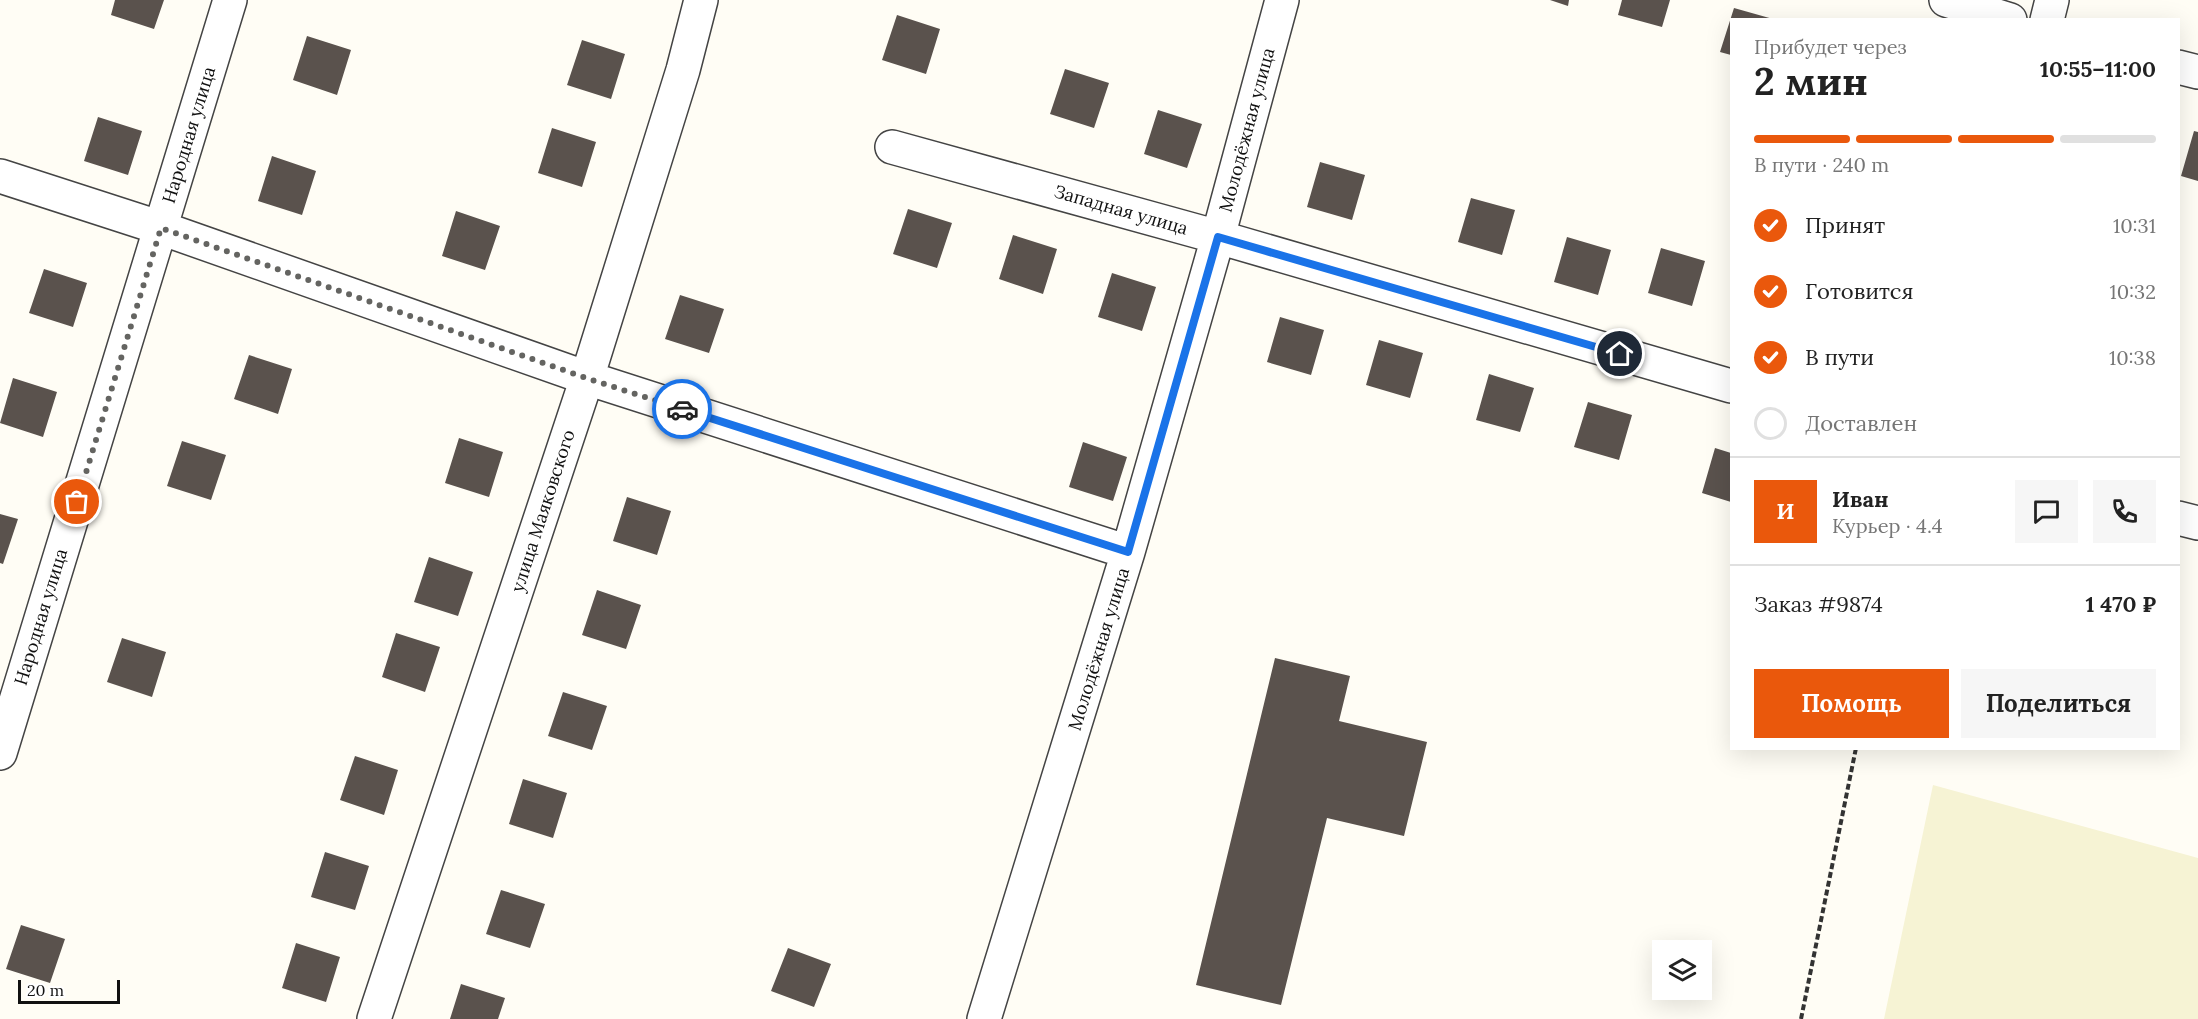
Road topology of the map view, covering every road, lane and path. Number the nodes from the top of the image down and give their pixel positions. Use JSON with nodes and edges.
{"nodes":[{"id":1,"x":230,"y":0,"type":"edge"},
{"id":2,"x":701,"y":0,"type":"edge"},
{"id":3,"x":1282,"y":0,"type":"edge"},
{"id":4,"x":1946,"y":0,"type":"edge"},
{"id":5,"x":2052,"y":0,"type":"edge"},
{"id":6,"x":2004,"y":18,"type":"edge"},
{"id":7,"x":2048,"y":18,"type":"edge"},
{"id":8,"x":2180,"y":68,"type":"edge"},
{"id":9,"x":2198,"y":72,"type":"edge"},
{"id":10,"x":892,"y":147,"type":"dead end"},
{"id":11,"x":0,"y":176,"type":"edge"},
{"id":12,"x":161,"y":228,"type":"junction"},
{"id":13,"x":1218,"y":237,"type":"junction"},
{"id":14,"x":586,"y":378,"type":"junction"},
{"id":15,"x":1730,"y":386,"type":"edge"},
{"id":16,"x":2180,"y":519,"type":"edge"},
{"id":17,"x":2198,"y":524,"type":"edge"},
{"id":18,"x":1128,"y":552,"type":"junction"},
{"id":19,"x":1856,"y":750,"type":"edge"},
{"id":20,"x":0,"y":753,"type":"edge"},
{"id":21,"x":374,"y":1019,"type":"edge"},
{"id":22,"x":984,"y":1019,"type":"edge"},
{"id":23,"x":1801,"y":1019,"type":"edge"}],
"edges":[{"from":1,"to":12,"type":"street","name":"Народная улица"},
{"from":2,"to":14,"type":"street","name":"улица Маяковского"},
{"from":3,"to":13,"type":"street","name":"Молодёжная улица"},
{"from":4,"to":6,"type":"street"},
{"from":5,"to":7,"type":"street"},
{"from":8,"to":9,"type":"street"},
{"from":10,"to":13,"type":"street","name":"Западная улица"},
{"from":11,"to":12,"type":"street"},
{"from":12,"to":14,"type":"street"},
{"from":12,"to":20,"type":"street","name":"Народная улица"},
{"from":13,"to":15,"type":"street","name":"Западная улица"},
{"from":13,"to":18,"type":"street","name":"Молодёжная улица"},
{"from":14,"to":18,"type":"street"},
{"from":14,"to":21,"type":"street","name":"улица Маяковского"},
{"from":16,"to":17,"type":"street"},
{"from":18,"to":22,"type":"street","name":"Молодёжная улица"},
{"from":19,"to":23,"type":"path"}]}
